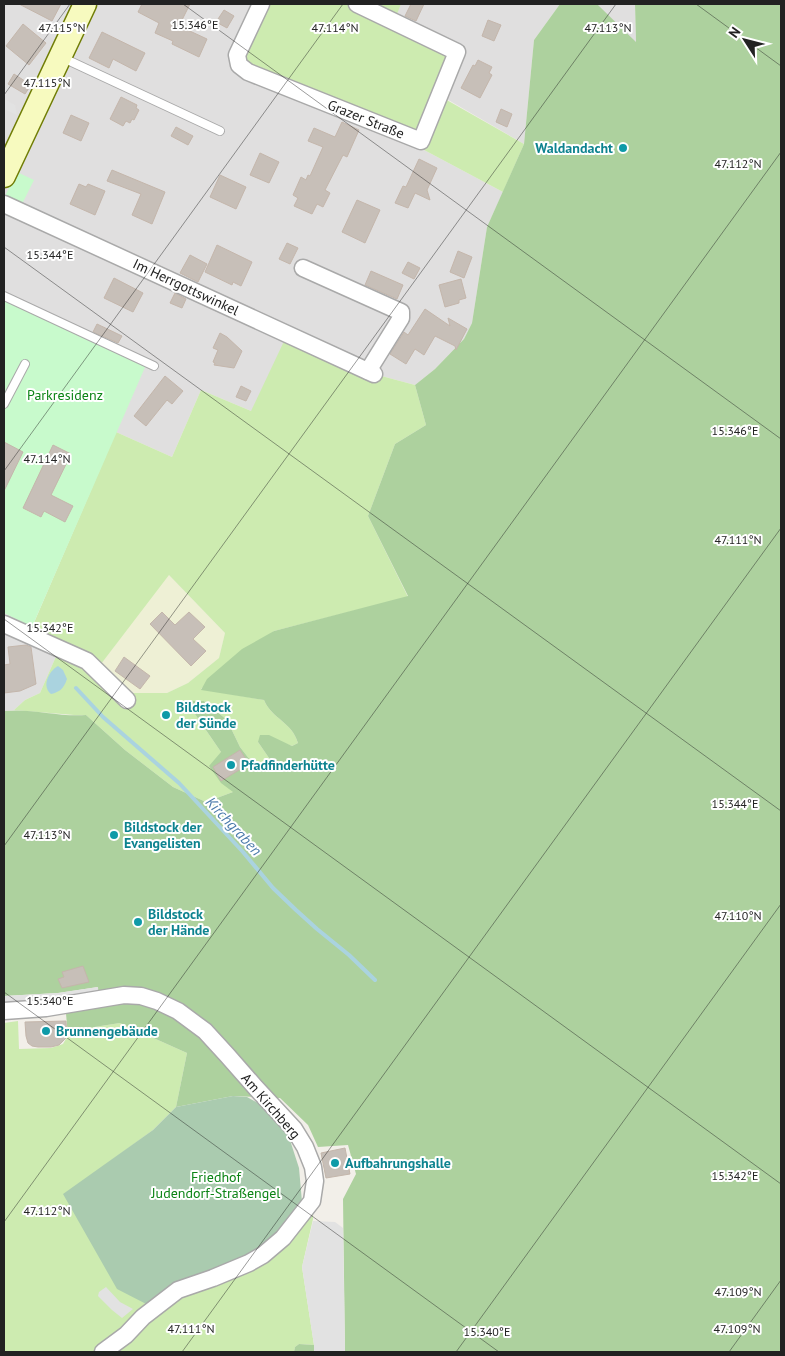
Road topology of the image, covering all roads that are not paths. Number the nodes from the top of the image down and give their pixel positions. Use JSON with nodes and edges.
{"nodes":[{"id":1,"x":85,"y":4,"type":"edge"},
{"id":2,"x":261,"y":4,"type":"edge"},
{"id":3,"x":357,"y":4,"type":"edge"},
{"id":4,"x":59,"y":56,"type":"junction"},
{"id":5,"x":220,"y":131,"type":"dead end"},
{"id":6,"x":6,"y":168,"type":"edge"},
{"id":7,"x":4,"y":204,"type":"edge"},
{"id":8,"x":303,"y":268,"type":"dead end"},
{"id":9,"x":4,"y":296,"type":"edge"},
{"id":10,"x":25,"y":364,"type":"dead end"},
{"id":11,"x":154,"y":366,"type":"dead end"},
{"id":12,"x":4,"y":404,"type":"edge"},
{"id":13,"x":4,"y":624,"type":"edge"},
{"id":14,"x":127,"y":700,"type":"dead end"},
{"id":15,"x":4,"y":1011,"type":"edge"},
{"id":16,"x":103,"y":1352,"type":"edge"}],
"edges":[{"from":1,"to":4,"type":"main road"},
{"from":2,"to":3,"type":"street","name":"Grazer Straße"},
{"from":4,"to":5,"type":"lane"},
{"from":4,"to":6,"type":"main road"},
{"from":7,"to":8,"type":"street","name":"Im Herrgottswinkel"},
{"from":9,"to":11,"type":"lane"},
{"from":10,"to":12,"type":"lane"},
{"from":13,"to":14,"type":"street"},
{"from":15,"to":16,"type":"street","name":"Am Kirchberg"}]}
